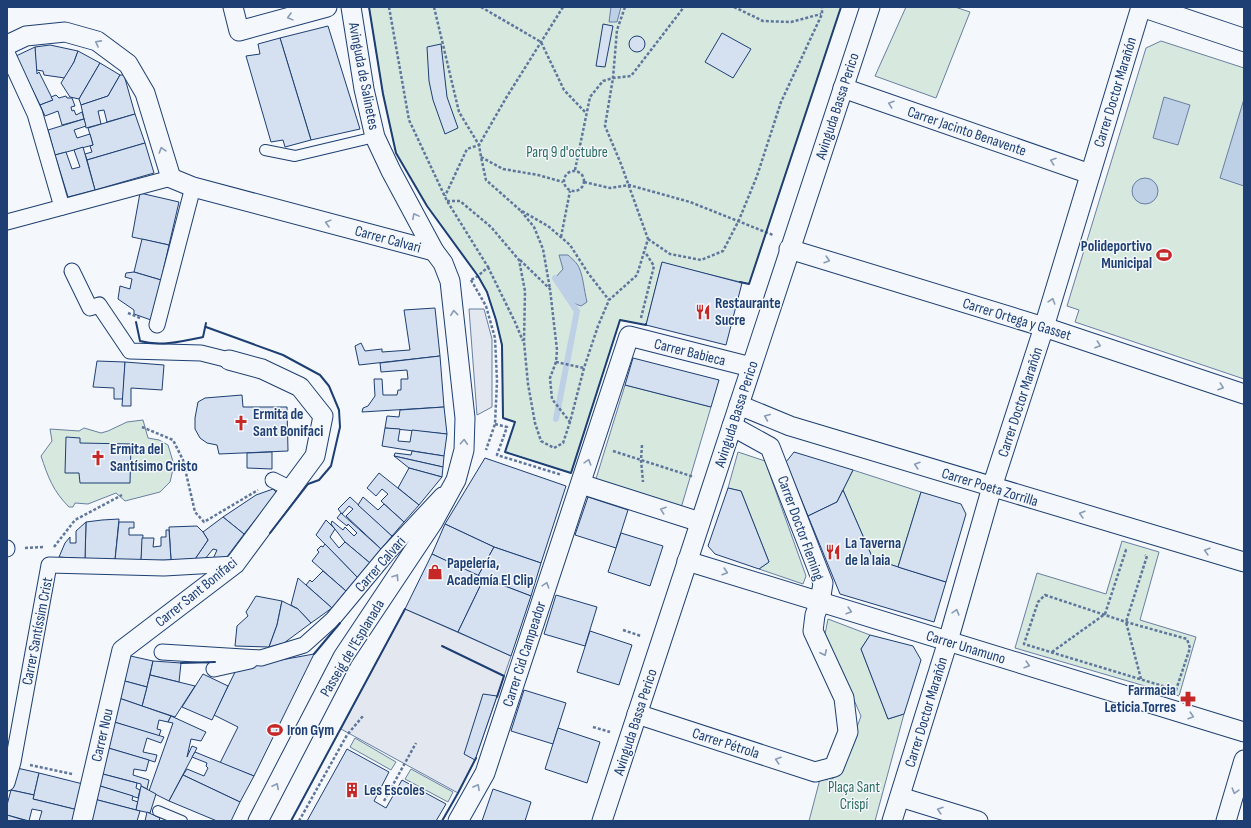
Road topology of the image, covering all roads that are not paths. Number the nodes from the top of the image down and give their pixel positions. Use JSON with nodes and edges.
{"nodes":[{"id":1,"x":233,"y":7,"type":"edge"},
{"id":2,"x":327,"y":7,"type":"edge"},
{"id":3,"x":351,"y":7,"type":"edge"},
{"id":4,"x":870,"y":7,"type":"edge"},
{"id":5,"x":1141,"y":7,"type":"edge"},
{"id":6,"x":1146,"y":7,"type":"edge"},
{"id":7,"x":1244,"y":40,"type":"edge"},
{"id":8,"x":7,"y":45,"type":"edge"},
{"id":9,"x":7,"y":53,"type":"edge"},
{"id":10,"x":843,"y":88,"type":"junction"},
{"id":11,"x":375,"y":137,"type":"junction"},
{"id":12,"x":265,"y":150,"type":"dead end"},
{"id":13,"x":1090,"y":174,"type":"junction"},
{"id":14,"x":171,"y":178,"type":"junction"},
{"id":15,"x":193,"y":186,"type":"junction"},
{"id":16,"x":62,"y":207,"type":"junction"},
{"id":17,"x":7,"y":222,"type":"edge"},
{"id":18,"x":789,"y":249,"type":"junction"},
{"id":19,"x":434,"y":251,"type":"junction"},
{"id":20,"x":72,"y":271,"type":"dead end"},
{"id":21,"x":157,"y":325,"type":"dead end"},
{"id":22,"x":1044,"y":327,"type":"junction"},
{"id":23,"x":634,"y":330,"type":"joint"},
{"id":24,"x":229,"y":360,"type":"joint"},
{"id":25,"x":751,"y":367,"type":"junction"},
{"id":26,"x":1244,"y":394,"type":"edge"},
{"id":27,"x":739,"y":405,"type":"junction"},
{"id":28,"x":732,"y":426,"type":"junction"},
{"id":29,"x":790,"y":426,"type":"junction"},
{"id":30,"x":770,"y":447,"type":"junction"},
{"id":31,"x":273,"y":480,"type":"road end"},
{"id":32,"x":456,"y":480,"type":"junction"},
{"id":33,"x":573,"y":480,"type":"junction"},
{"id":34,"x":992,"y":487,"type":"junction"},
{"id":35,"x":291,"y":489,"type":"junction"},
{"id":36,"x":700,"y":522,"type":"junction"},
{"id":37,"x":687,"y":561,"type":"junction"},
{"id":38,"x":1244,"y":562,"type":"edge"},
{"id":39,"x":235,"y":564,"type":"junction"},
{"id":40,"x":820,"y":602,"type":"junction"},
{"id":41,"x":948,"y":641,"type":"junction"},
{"id":42,"x":122,"y":650,"type":"joint"},
{"id":43,"x":162,"y":652,"type":"dead end"},
{"id":44,"x":261,"y":658,"type":"junction"},
{"id":45,"x":214,"y":669,"type":"dead end"},
{"id":46,"x":637,"y":714,"type":"junction"},
{"id":47,"x":1244,"y":732,"type":"edge"},
{"id":48,"x":1244,"y":760,"type":"edge"},
{"id":49,"x":815,"y":772,"type":"joint"},
{"id":50,"x":7,"y":783,"type":"edge"},
{"id":51,"x":900,"y":797,"type":"junction"},
{"id":52,"x":158,"y":811,"type":"dead end"},
{"id":53,"x":82,"y":821,"type":"edge"},
{"id":54,"x":182,"y":821,"type":"edge"},
{"id":55,"x":258,"y":821,"type":"edge"},
{"id":56,"x":458,"y":821,"type":"edge"},
{"id":57,"x":602,"y":821,"type":"edge"},
{"id":58,"x":892,"y":821,"type":"edge"},
{"id":59,"x":978,"y":821,"type":"edge"},
{"id":60,"x":1226,"y":821,"type":"edge"}],
"edges":[{"from":2,"to":1,"type":"street","one_way":true},
{"from":3,"to":11,"type":"street","name":"Avinguda de Salinetes"},
{"from":4,"to":10,"type":"street","name":"Avinguda Bassa Perico"},
{"from":5,"to":13,"type":"street","name":"Carrer Doctor Marañón"},
{"from":6,"to":7,"type":"street"},
{"from":14,"to":8,"type":"street","one_way":true},
{"from":9,"to":16,"type":"street"},
{"from":13,"to":10,"type":"street","name":"Carrer Jacinto Benavente","one_way":true},
{"from":10,"to":18,"type":"street","name":"Avinguda Bassa Perico"},
{"from":11,"to":12,"type":"lane"},
{"from":19,"to":11,"type":"street","name":"Avinguda de Salinetes","one_way":true},
{"from":22,"to":13,"type":"street","name":"Carrer Doctor Marañón","one_way":true},
{"from":14,"to":15,"type":"street","name":"Carrer Calvari"},
{"from":14,"to":16,"type":"street"},
{"from":19,"to":15,"type":"street","name":"Carrer Calvari","one_way":true},
{"from":15,"to":21,"type":"street"},
{"from":16,"to":17,"type":"street"},
{"from":18,"to":22,"type":"street","name":"Carrer Ortega y Gasset","one_way":true},
{"from":18,"to":25,"type":"street","name":"Avinguda Bassa Perico"},
{"from":32,"to":19,"type":"street","name":"Carrer Calvari","one_way":true},
{"from":20,"to":24,"type":"street"},
{"from":22,"to":26,"type":"street","name":"Carrer Ortega y Gasset","one_way":true},
{"from":22,"to":34,"type":"street","name":"Carrer Doctor Marañón"},
{"from":23,"to":25,"type":"street","name":"Carrer Babieca"},
{"from":33,"to":23,"type":"street","name":"Carrer Cid Campeador","one_way":true},
{"from":24,"to":35,"type":"street","name":"Carrer Sant Bonifaci"},
{"from":25,"to":27,"type":"street","name":"Avinguda Bassa Perico"},
{"from":27,"to":28,"type":"street","name":"Avinguda Bassa Perico"},
{"from":29,"to":27,"type":"street","name":"Carrer Poeta Zorrilla","one_way":true},
{"from":28,"to":30,"type":"street"},
{"from":28,"to":36,"type":"street","name":"Avinguda Bassa Perico"},
{"from":29,"to":30,"type":"street"},
{"from":34,"to":29,"type":"street","name":"Carrer Poeta Zorrilla","one_way":true},
{"from":30,"to":40,"type":"street","name":"Carrer Doctor Fleming"},
{"from":31,"to":35,"type":"street"},
{"from":32,"to":44,"type":"street","name":"Carrer Calvari"},
{"from":55,"to":32,"type":"street","name":"Passeig de l'Esplanada","one_way":true},
{"from":36,"to":33,"type":"street","one_way":true},
{"from":56,"to":33,"type":"street","name":"Carrer Cid Campeador","one_way":true},
{"from":38,"to":34,"type":"street","name":"Carrer Poeta Zorrilla","one_way":true},
{"from":41,"to":34,"type":"street","name":"Carrer Doctor Marañón","one_way":true},
{"from":35,"to":39,"type":"street","name":"Carrer Sant Bonifaci"},
{"from":36,"to":37,"type":"street","name":"Avinguda Bassa Perico"},
{"from":37,"to":40,"type":"street","name":"Carrer Unamuno","one_way":true},
{"from":37,"to":46,"type":"street","name":"Avinguda Bassa Perico"},
{"from":39,"to":42,"type":"street","name":"Carrer Sant Bonifaci"},
{"from":39,"to":50,"type":"street","name":"Carrer Santíssim Crist"},
{"from":40,"to":41,"type":"street","name":"Carrer Unamuno","one_way":true},
{"from":40,"to":49,"type":"street","name":"Carrer Doctor Fleming","one_way":true},
{"from":41,"to":47,"type":"street","name":"Carrer Unamuno","one_way":true},
{"from":41,"to":51,"type":"street","name":"Carrer Doctor Marañón"},
{"from":42,"to":53,"type":"street","name":"Carrer Nou"},
{"from":43,"to":44,"type":"street","name":"Carrer Calvari"},
{"from":44,"to":45,"type":"street","name":"Carrer Calvari"},
{"from":49,"to":46,"type":"street","name":"Carrer Pétrola","one_way":true},
{"from":46,"to":57,"type":"street","name":"Avinguda Bassa Perico"},
{"from":48,"to":60,"type":"street","one_way":true},
{"from":51,"to":58,"type":"street"},
{"from":59,"to":51,"type":"street","one_way":true},
{"from":52,"to":54,"type":"lane"}]}
